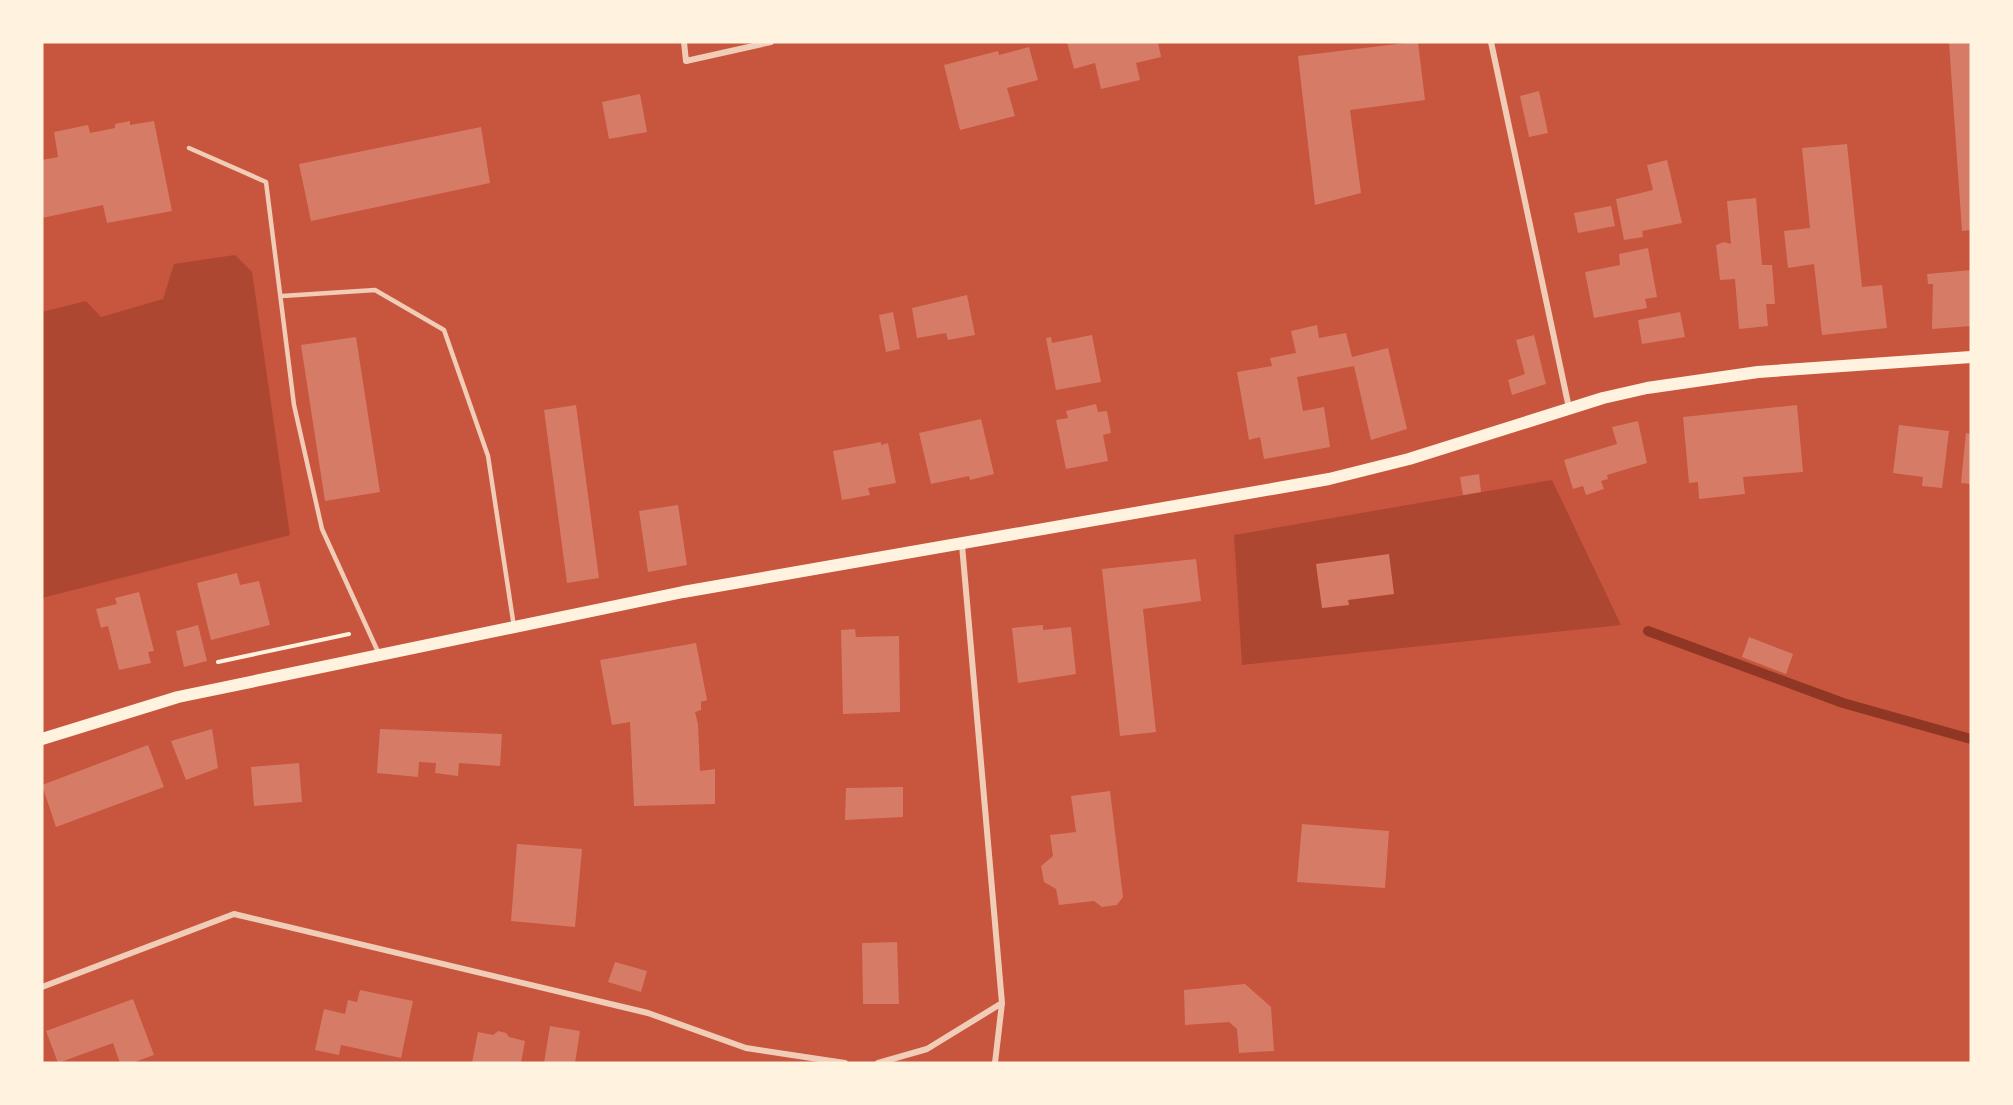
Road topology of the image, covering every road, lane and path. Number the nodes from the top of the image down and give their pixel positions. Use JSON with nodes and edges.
{"nodes":[{"id":1,"x":684,"y":42,"type":"edge"},
{"id":2,"x":771,"y":42,"type":"edge"},
{"id":3,"x":1491,"y":42,"type":"edge"},
{"id":4,"x":189,"y":148,"type":"dead end"},
{"id":5,"x":282,"y":296,"type":"junction"},
{"id":6,"x":1971,"y":357,"type":"edge"},
{"id":7,"x":1570,"y":409,"type":"junction"},
{"id":8,"x":962,"y":545,"type":"junction"},
{"id":9,"x":514,"y":627,"type":"junction"},
{"id":10,"x":379,"y":655,"type":"junction"},
{"id":11,"x":42,"y":739,"type":"edge"},
{"id":12,"x":42,"y":987,"type":"edge"},
{"id":13,"x":1002,"y":1003,"type":"junction"},
{"id":14,"x":845,"y":1063,"type":"edge"},
{"id":15,"x":878,"y":1063,"type":"edge"},
{"id":16,"x":995,"y":1063,"type":"edge"}],
"edges":[{"from":1,"to":2,"type":"street"},
{"from":3,"to":7,"type":"street"},
{"from":4,"to":5,"type":"lane"},
{"from":5,"to":9,"type":"lane"},
{"from":5,"to":10,"type":"lane"},
{"from":6,"to":7,"type":"main road"},
{"from":7,"to":8,"type":"main road"},
{"from":8,"to":9,"type":"main road"},
{"from":8,"to":13,"type":"street"},
{"from":9,"to":10,"type":"main road"},
{"from":10,"to":11,"type":"main road"},
{"from":12,"to":14,"type":"street"},
{"from":13,"to":15,"type":"street"},
{"from":13,"to":16,"type":"street"}]}
